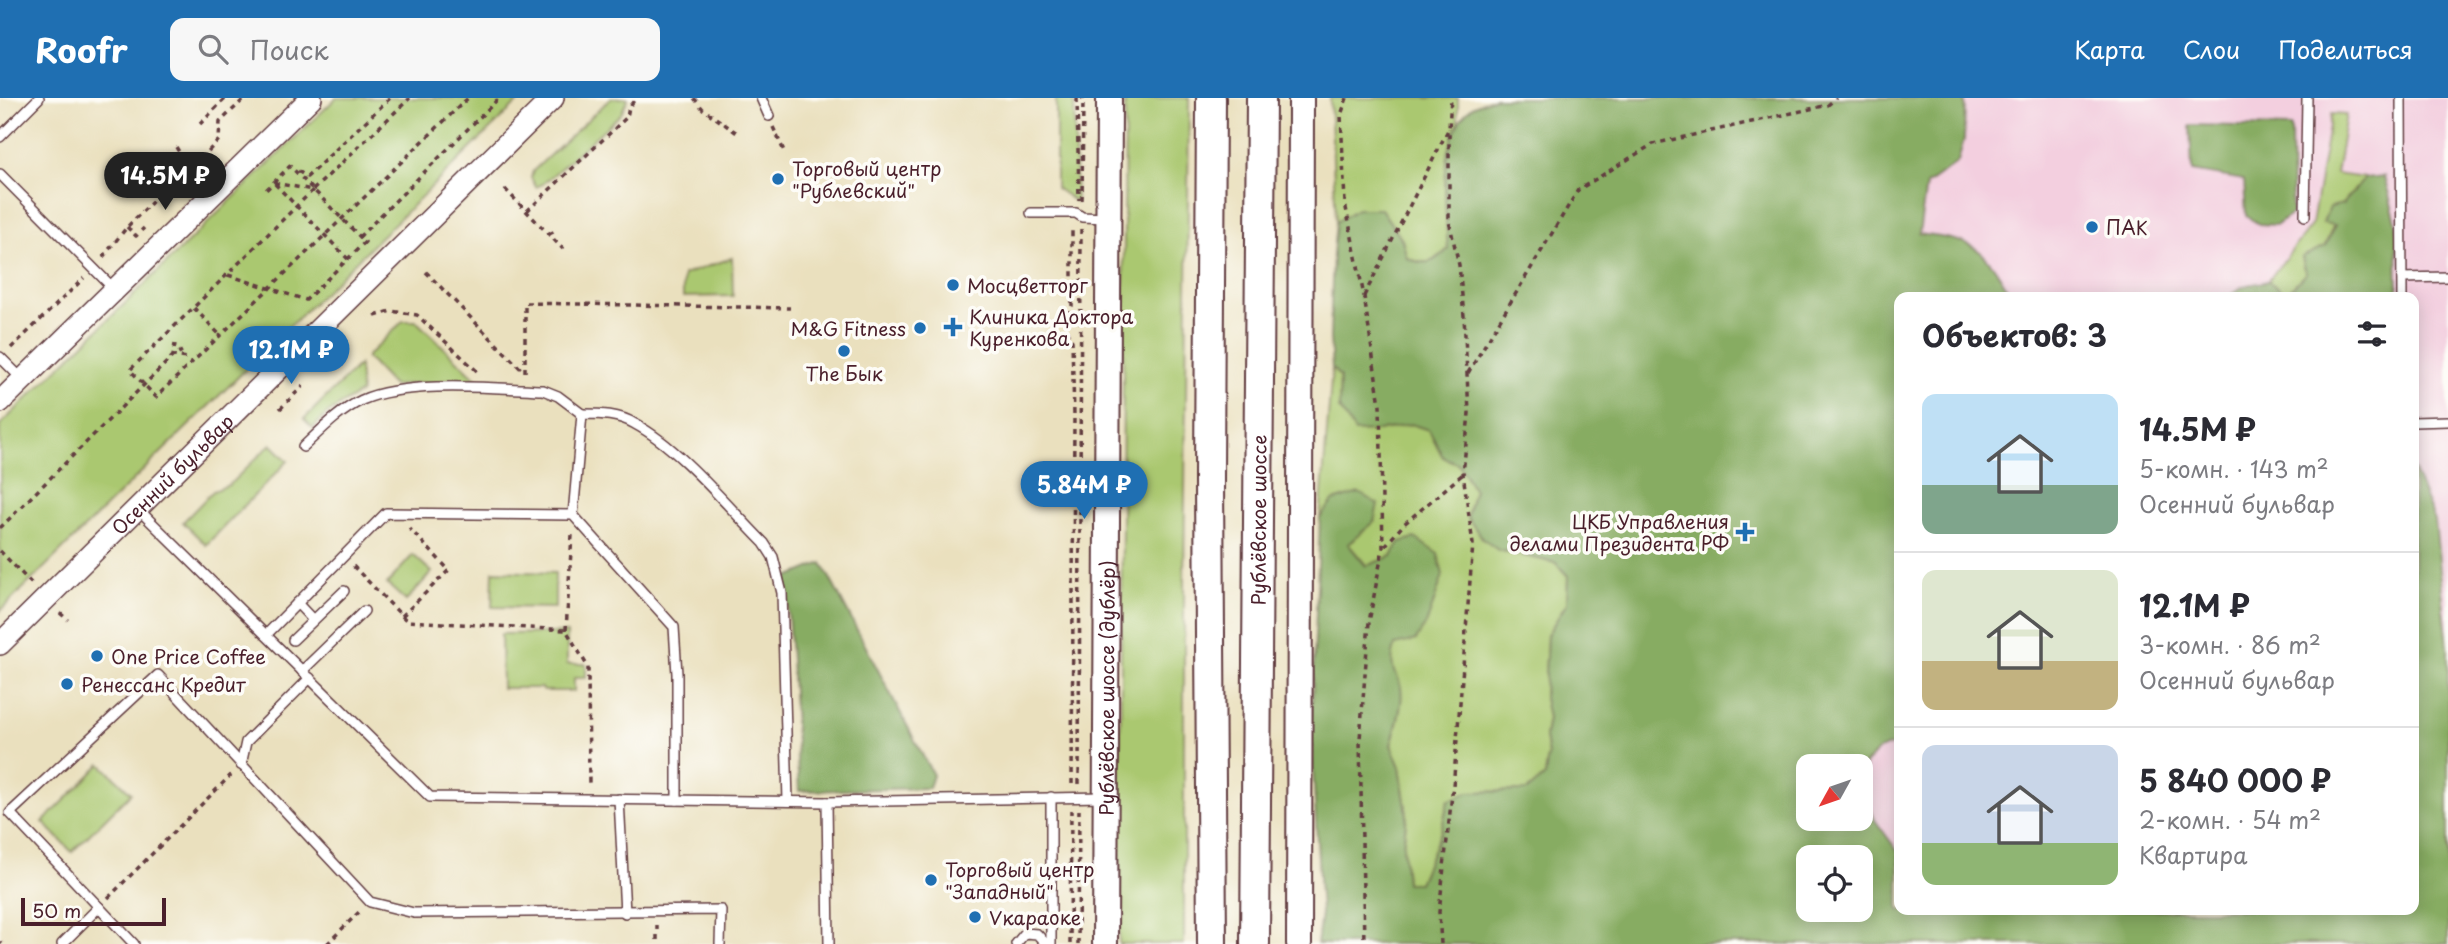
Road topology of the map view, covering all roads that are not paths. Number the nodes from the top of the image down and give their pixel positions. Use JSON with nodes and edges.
{"nodes":[{"id":1,"x":39,"y":98,"type":"edge"},
{"id":2,"x":311,"y":98,"type":"edge"},
{"id":3,"x":554,"y":98,"type":"edge"},
{"id":4,"x":761,"y":98,"type":"edge"},
{"id":5,"x":1109,"y":98,"type":"edge"},
{"id":6,"x":1211,"y":98,"type":"edge"},
{"id":7,"x":1261,"y":98,"type":"edge"},
{"id":8,"x":1301,"y":98,"type":"edge"},
{"id":9,"x":2307,"y":98,"type":"edge"},
{"id":10,"x":2401,"y":98,"type":"edge"},
{"id":11,"x":769,"y":116,"type":"road end"},
{"id":12,"x":0,"y":137,"type":"edge"},
{"id":13,"x":0,"y":174,"type":"edge"},
{"id":14,"x":1031,"y":213,"type":"dead end"},
{"id":15,"x":2305,"y":216,"type":"dead end"},
{"id":16,"x":1108,"y":218,"type":"junction"},
{"id":17,"x":2448,"y":277,"type":"edge"},
{"id":18,"x":2402,"y":278,"type":"junction"},
{"id":19,"x":116,"y":290,"type":"junction"},
{"id":20,"x":2402,"y":292,"type":"edge"},
{"id":21,"x":0,"y":357,"type":"edge"},
{"id":22,"x":23,"y":380,"type":"junction"},
{"id":23,"x":0,"y":402,"type":"edge"},
{"id":24,"x":582,"y":414,"type":"junction"},
{"id":25,"x":2448,"y":421,"type":"edge"},
{"id":26,"x":2419,"y":422,"type":"edge"},
{"id":27,"x":303,"y":447,"type":"dead end"},
{"id":28,"x":138,"y":509,"type":"junction"},
{"id":29,"x":573,"y":515,"type":"junction"},
{"id":30,"x":344,"y":591,"type":"dead end"},
{"id":31,"x":297,"y":603,"type":"junction"},
{"id":32,"x":364,"y":611,"type":"dead end"},
{"id":33,"x":313,"y":620,"type":"junction"},
{"id":34,"x":266,"y":635,"type":"junction"},
{"id":35,"x":293,"y":640,"type":"dead end"},
{"id":36,"x":0,"y":644,"type":"edge"},
{"id":37,"x":302,"y":671,"type":"junction"},
{"id":38,"x":310,"y":678,"type":"junction"},
{"id":39,"x":241,"y":765,"type":"junction"},
{"id":40,"x":1051,"y":797,"type":"junction"},
{"id":41,"x":1105,"y":797,"type":"junction"},
{"id":42,"x":620,"y":799,"type":"junction"},
{"id":43,"x":677,"y":800,"type":"junction"},
{"id":44,"x":788,"y":801,"type":"junction"},
{"id":45,"x":827,"y":802,"type":"junction"},
{"id":46,"x":99,"y":907,"type":"junction"},
{"id":47,"x":625,"y":913,"type":"junction"},
{"id":48,"x":62,"y":944,"type":"edge"},
{"id":49,"x":134,"y":944,"type":"edge"},
{"id":50,"x":720,"y":944,"type":"edge"},
{"id":51,"x":829,"y":944,"type":"edge"},
{"id":52,"x":1016,"y":944,"type":"edge"},
{"id":53,"x":1046,"y":944,"type":"edge"},
{"id":54,"x":1051,"y":944,"type":"edge"},
{"id":55,"x":1105,"y":944,"type":"edge"},
{"id":56,"x":1212,"y":944,"type":"edge"},
{"id":57,"x":1255,"y":944,"type":"edge"},
{"id":58,"x":1299,"y":944,"type":"edge"}],
"edges":[{"from":1,"to":12,"type":"lane"},
{"from":2,"to":19,"type":"street"},
{"from":3,"to":28,"type":"street","name":"Осенний бульвар"},
{"from":4,"to":11,"type":"lane"},
{"from":5,"to":16,"type":"main road","name":"Рублёвское шоссе (дублёр)"},
{"from":6,"to":56,"type":"main road"},
{"from":7,"to":57,"type":"main road","name":"Рублёвское шоссе"},
{"from":8,"to":58,"type":"main road"},
{"from":9,"to":15,"type":"lane"},
{"from":10,"to":18,"type":"lane"},
{"from":13,"to":19,"type":"lane"},
{"from":14,"to":16,"type":"lane"},
{"from":16,"to":41,"type":"main road","name":"Рублёвское шоссе (дублёр)"},
{"from":17,"to":18,"type":"lane"},
{"from":18,"to":20,"type":"lane"},
{"from":19,"to":22,"type":"street"},
{"from":21,"to":22,"type":"lane"},
{"from":22,"to":23,"type":"street"},
{"from":24,"to":27,"type":"lane"},
{"from":24,"to":29,"type":"lane"},
{"from":24,"to":44,"type":"lane"},
{"from":25,"to":26,"type":"lane"},
{"from":28,"to":34,"type":"lane"},
{"from":28,"to":36,"type":"street","name":"Осенний бульвар"},
{"from":29,"to":31,"type":"lane"},
{"from":29,"to":43,"type":"lane"},
{"from":30,"to":33,"type":"lane"},
{"from":31,"to":33,"type":"lane"},
{"from":31,"to":34,"type":"lane"},
{"from":32,"to":37,"type":"lane"},
{"from":33,"to":35,"type":"lane"},
{"from":34,"to":37,"type":"lane"},
{"from":37,"to":38,"type":"lane"},
{"from":38,"to":39,"type":"lane"},
{"from":38,"to":42,"type":"lane"},
{"from":39,"to":46,"type":"lane"},
{"from":39,"to":47,"type":"lane"},
{"from":40,"to":41,"type":"lane"},
{"from":40,"to":45,"type":"lane"},
{"from":40,"to":54,"type":"lane"},
{"from":41,"to":55,"type":"main road","name":"Рублёвское шоссе (дублёр)"},
{"from":42,"to":43,"type":"lane"},
{"from":42,"to":47,"type":"lane"},
{"from":43,"to":44,"type":"lane"},
{"from":44,"to":45,"type":"lane"},
{"from":45,"to":51,"type":"lane"},
{"from":46,"to":48,"type":"lane"},
{"from":46,"to":49,"type":"lane"},
{"from":47,"to":50,"type":"lane"},
{"from":52,"to":53,"type":"lane"}]}
